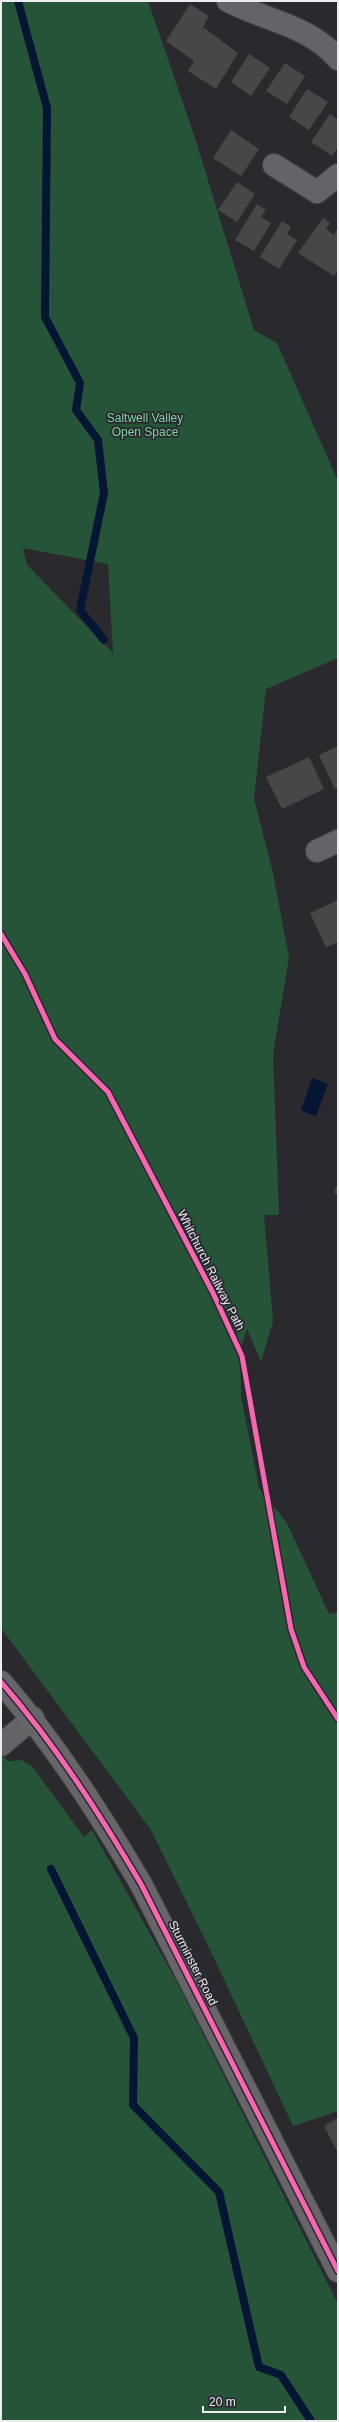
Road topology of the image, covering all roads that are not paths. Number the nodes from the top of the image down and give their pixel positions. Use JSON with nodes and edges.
{"nodes":[{"id":1,"x":228,"y":1,"type":"edge"},
{"id":2,"x":338,"y":60,"type":"edge"},
{"id":3,"x":274,"y":165,"type":"dead end"},
{"id":4,"x":338,"y":176,"type":"edge"},
{"id":5,"x":338,"y":840,"type":"edge"},
{"id":6,"x":317,"y":851,"type":"dead end"},
{"id":7,"x":1,"y":1682,"type":"edge"},
{"id":8,"x":33,"y":1718,"type":"junction"},
{"id":9,"x":1,"y":1745,"type":"edge"},
{"id":10,"x":338,"y":2271,"type":"edge"}],
"edges":[{"from":1,"to":2,"type":"street"},
{"from":3,"to":4,"type":"street"},
{"from":5,"to":6,"type":"street"},
{"from":7,"to":8,"type":"street","name":"Sturminster Road"},
{"from":8,"to":9,"type":"street"},
{"from":8,"to":10,"type":"street","name":"Sturminster Road"}]}
